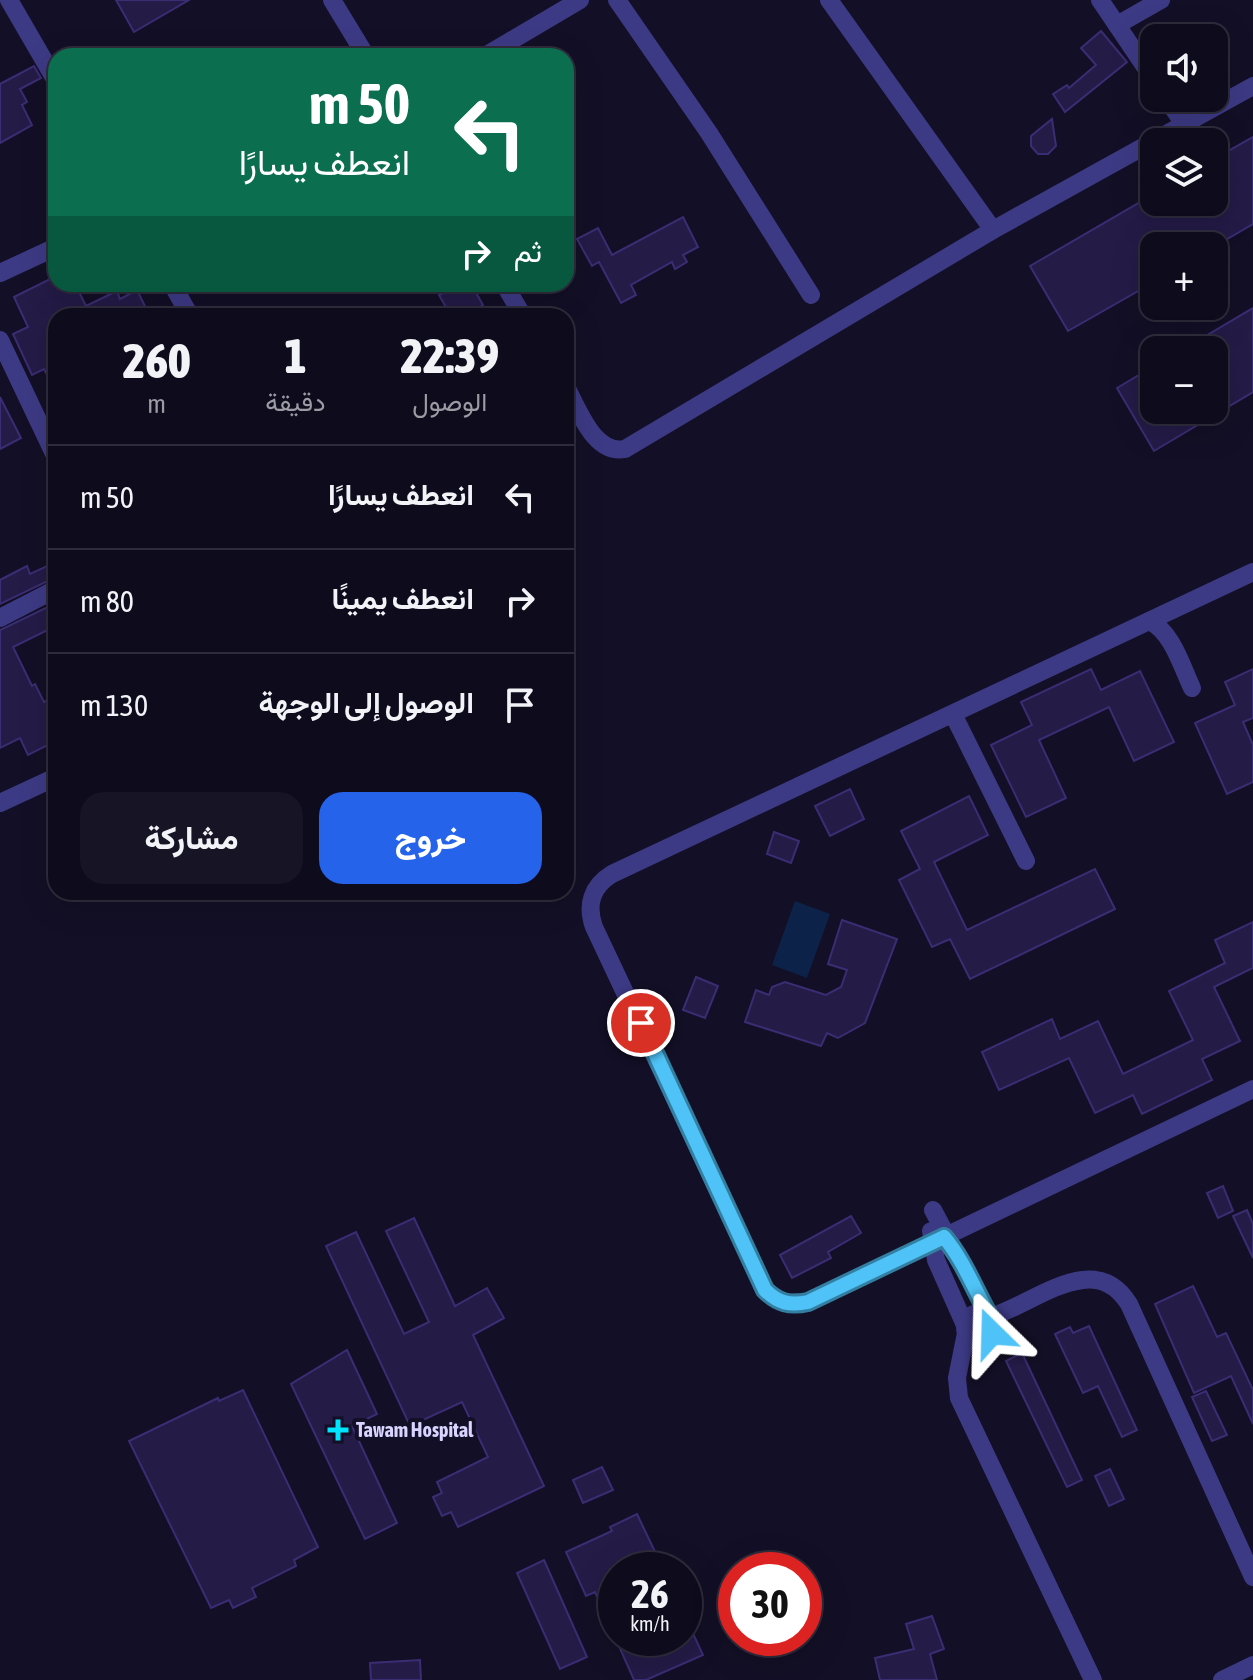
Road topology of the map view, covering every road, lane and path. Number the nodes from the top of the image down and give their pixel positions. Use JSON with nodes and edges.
{"nodes":[{"id":1,"x":9,"y":0,"type":"edge"},
{"id":2,"x":332,"y":0,"type":"edge"},
{"id":3,"x":580,"y":0,"type":"edge"},
{"id":4,"x":617,"y":0,"type":"edge"},
{"id":5,"x":829,"y":0,"type":"edge"},
{"id":6,"x":1100,"y":0,"type":"edge"},
{"id":7,"x":1161,"y":0,"type":"edge"},
{"id":8,"x":1117,"y":25,"type":"junction"},
{"id":9,"x":361,"y":48,"type":"edge"},
{"id":10,"x":499,"y":48,"type":"edge"},
{"id":11,"x":1140,"y":59,"type":"edge"},
{"id":12,"x":48,"y":67,"type":"edge"},
{"id":13,"x":1253,"y":86,"type":"edge"},
{"id":14,"x":1176,"y":112,"type":"edge"},
{"id":15,"x":1184,"y":124,"type":"junction"},
{"id":16,"x":993,"y":230,"type":"junction"},
{"id":17,"x":48,"y":251,"type":"edge"},
{"id":18,"x":0,"y":273,"type":"edge"},
{"id":19,"x":811,"y":295,"type":"dead end"},
{"id":20,"x":0,"y":340,"type":"edge"},
{"id":21,"x":574,"y":400,"type":"edge"},
{"id":22,"x":48,"y":441,"type":"edge"},
{"id":23,"x":1253,"y":572,"type":"edge"},
{"id":24,"x":48,"y":593,"type":"edge"},
{"id":25,"x":0,"y":618,"type":"edge"},
{"id":26,"x":1149,"y":621,"type":"junction"},
{"id":27,"x":1192,"y":688,"type":"dead end"},
{"id":28,"x":953,"y":714,"type":"junction"},
{"id":29,"x":48,"y":781,"type":"edge"},
{"id":30,"x":0,"y":803,"type":"edge"},
{"id":31,"x":1026,"y":861,"type":"dead end"},
{"id":32,"x":1253,"y":1089,"type":"edge"},
{"id":33,"x":929,"y":1212,"type":"dead end"},
{"id":34,"x":938,"y":1239,"type":"junction"},
{"id":35,"x":980,"y":1327,"type":"junction"},
{"id":36,"x":1253,"y":1577,"type":"edge"},
{"id":37,"x":1253,"y":1665,"type":"edge"},
{"id":38,"x":1093,"y":1680,"type":"edge"},
{"id":39,"x":1222,"y":1680,"type":"edge"}],
"edges":[{"from":1,"to":12,"type":"street"},
{"from":2,"to":9,"type":"street"},
{"from":3,"to":10,"type":"street"},
{"from":4,"to":19,"type":"street"},
{"from":5,"to":16,"type":"street"},
{"from":6,"to":8,"type":"street"},
{"from":7,"to":8,"type":"street"},
{"from":8,"to":11,"type":"street"},
{"from":13,"to":15,"type":"street"},
{"from":14,"to":15,"type":"street"},
{"from":15,"to":16,"type":"street"},
{"from":16,"to":21,"type":"street"},
{"from":17,"to":18,"type":"street"},
{"from":20,"to":22,"type":"street"},
{"from":23,"to":26,"type":"street"},
{"from":24,"to":25,"type":"street"},
{"from":26,"to":27,"type":"street"},
{"from":26,"to":28,"type":"street"},
{"from":28,"to":31,"type":"street"},
{"from":28,"to":34,"type":"street"},
{"from":29,"to":30,"type":"street"},
{"from":32,"to":34,"type":"street"},
{"from":33,"to":34,"type":"street"},
{"from":34,"to":35,"type":"street"},
{"from":35,"to":36,"type":"street"},
{"from":35,"to":38,"type":"street"},
{"from":37,"to":39,"type":"street"}]}
